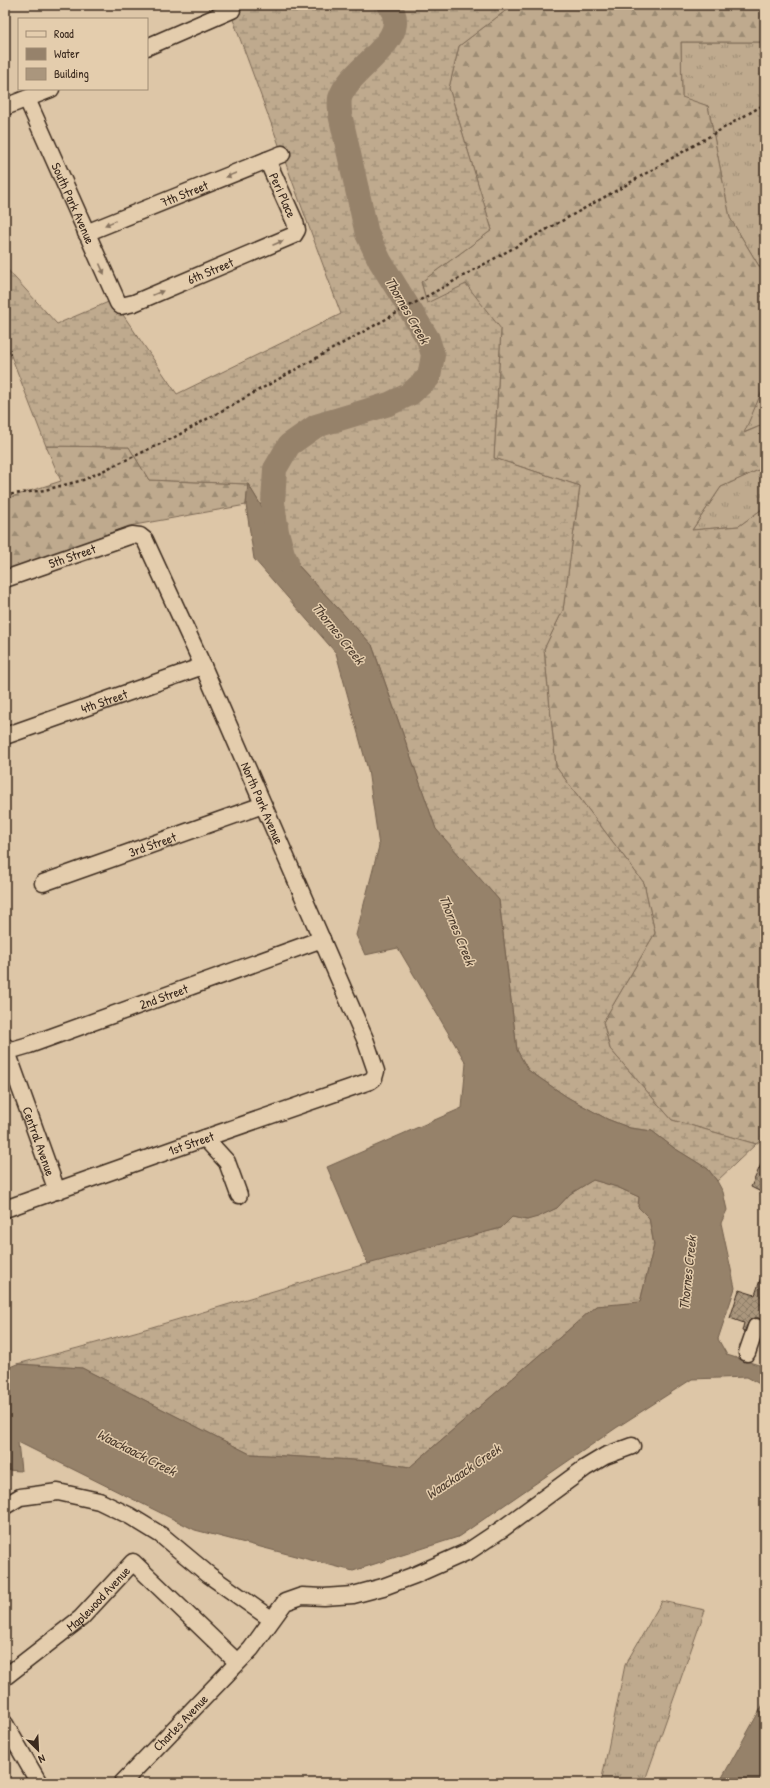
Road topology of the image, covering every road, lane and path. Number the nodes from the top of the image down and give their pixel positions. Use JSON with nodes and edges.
{"nodes":[{"id":1,"x":232,"y":10,"type":"dead end"},
{"id":2,"x":148,"y":47,"type":"edge"},
{"id":3,"x":49,"y":90,"type":"edge"},
{"id":4,"x":27,"y":100,"type":"junction"},
{"id":5,"x":765,"y":104,"type":"edge"},
{"id":6,"x":5,"y":107,"type":"edge"},
{"id":7,"x":282,"y":154,"type":"dead end"},
{"id":8,"x":267,"y":160,"type":"junction"},
{"id":9,"x":296,"y":230,"type":"joint"},
{"id":10,"x":86,"y":233,"type":"junction"},
{"id":11,"x":122,"y":306,"type":"joint"},
{"id":12,"x":5,"y":495,"type":"edge"},
{"id":13,"x":140,"y":536,"type":"joint"},
{"id":14,"x":5,"y":579,"type":"edge"},
{"id":15,"x":203,"y":666,"type":"junction"},
{"id":16,"x":5,"y":736,"type":"edge"},
{"id":17,"x":263,"y":805,"type":"junction"},
{"id":18,"x":43,"y":883,"type":"dead end"},
{"id":19,"x":322,"y":939,"type":"junction"},
{"id":20,"x":6,"y":1049,"type":"edge"},
{"id":21,"x":376,"y":1075,"type":"joint"},
{"id":22,"x":205,"y":1138,"type":"junction"},
{"id":23,"x":57,"y":1191,"type":"junction"},
{"id":24,"x":240,"y":1195,"type":"dead end"},
{"id":25,"x":5,"y":1209,"type":"edge"},
{"id":26,"x":756,"y":1327,"type":"dead end"},
{"id":27,"x":746,"y":1353,"type":"dead end"},
{"id":28,"x":632,"y":1446,"type":"dead end"},
{"id":29,"x":5,"y":1506,"type":"edge"},
{"id":30,"x":271,"y":1619,"type":"junction"},
{"id":31,"x":237,"y":1662,"type":"junction"},
{"id":32,"x":5,"y":1677,"type":"edge"},
{"id":33,"x":5,"y":1724,"type":"edge"},
{"id":34,"x":39,"y":1783,"type":"edge"},
{"id":35,"x":122,"y":1783,"type":"edge"}],
"edges":[{"from":1,"to":2,"type":"street"},
{"from":3,"to":4,"type":"street"},
{"from":4,"to":6,"type":"street"},
{"from":4,"to":10,"type":"street","name":"South Park Avenue"},
{"from":5,"to":12,"type":"path"},
{"from":7,"to":8,"type":"street","name":"7th Street"},
{"from":8,"to":9,"type":"street","name":"Peri Place"},
{"from":8,"to":10,"type":"street","name":"7th Street","one_way":true},
{"from":11,"to":9,"type":"street","name":"6th Street","one_way":true},
{"from":10,"to":11,"type":"street","name":"South Park Avenue","one_way":true},
{"from":13,"to":14,"type":"street","name":"5th Street"},
{"from":13,"to":15,"type":"street","name":"North Park Avenue"},
{"from":15,"to":16,"type":"street","name":"4th Street"},
{"from":15,"to":17,"type":"street","name":"North Park Avenue"},
{"from":17,"to":18,"type":"street","name":"3rd Street"},
{"from":17,"to":19,"type":"street","name":"North Park Avenue"},
{"from":19,"to":20,"type":"street","name":"2nd Street"},
{"from":19,"to":21,"type":"street","name":"North Park Avenue"},
{"from":20,"to":23,"type":"street","name":"Central Avenue"},
{"from":21,"to":22,"type":"street","name":"1st Street"},
{"from":22,"to":23,"type":"street","name":"1st Street"},
{"from":22,"to":24,"type":"street"},
{"from":23,"to":25,"type":"street","name":"1st Street"},
{"from":26,"to":27,"type":"street"},
{"from":28,"to":30,"type":"street","name":"Charles Avenue"},
{"from":29,"to":30,"type":"street"},
{"from":30,"to":31,"type":"street","name":"Charles Avenue"},
{"from":31,"to":32,"type":"street","name":"Maplewood Avenue"},
{"from":31,"to":35,"type":"street","name":"Charles Avenue"},
{"from":33,"to":34,"type":"street"}]}
